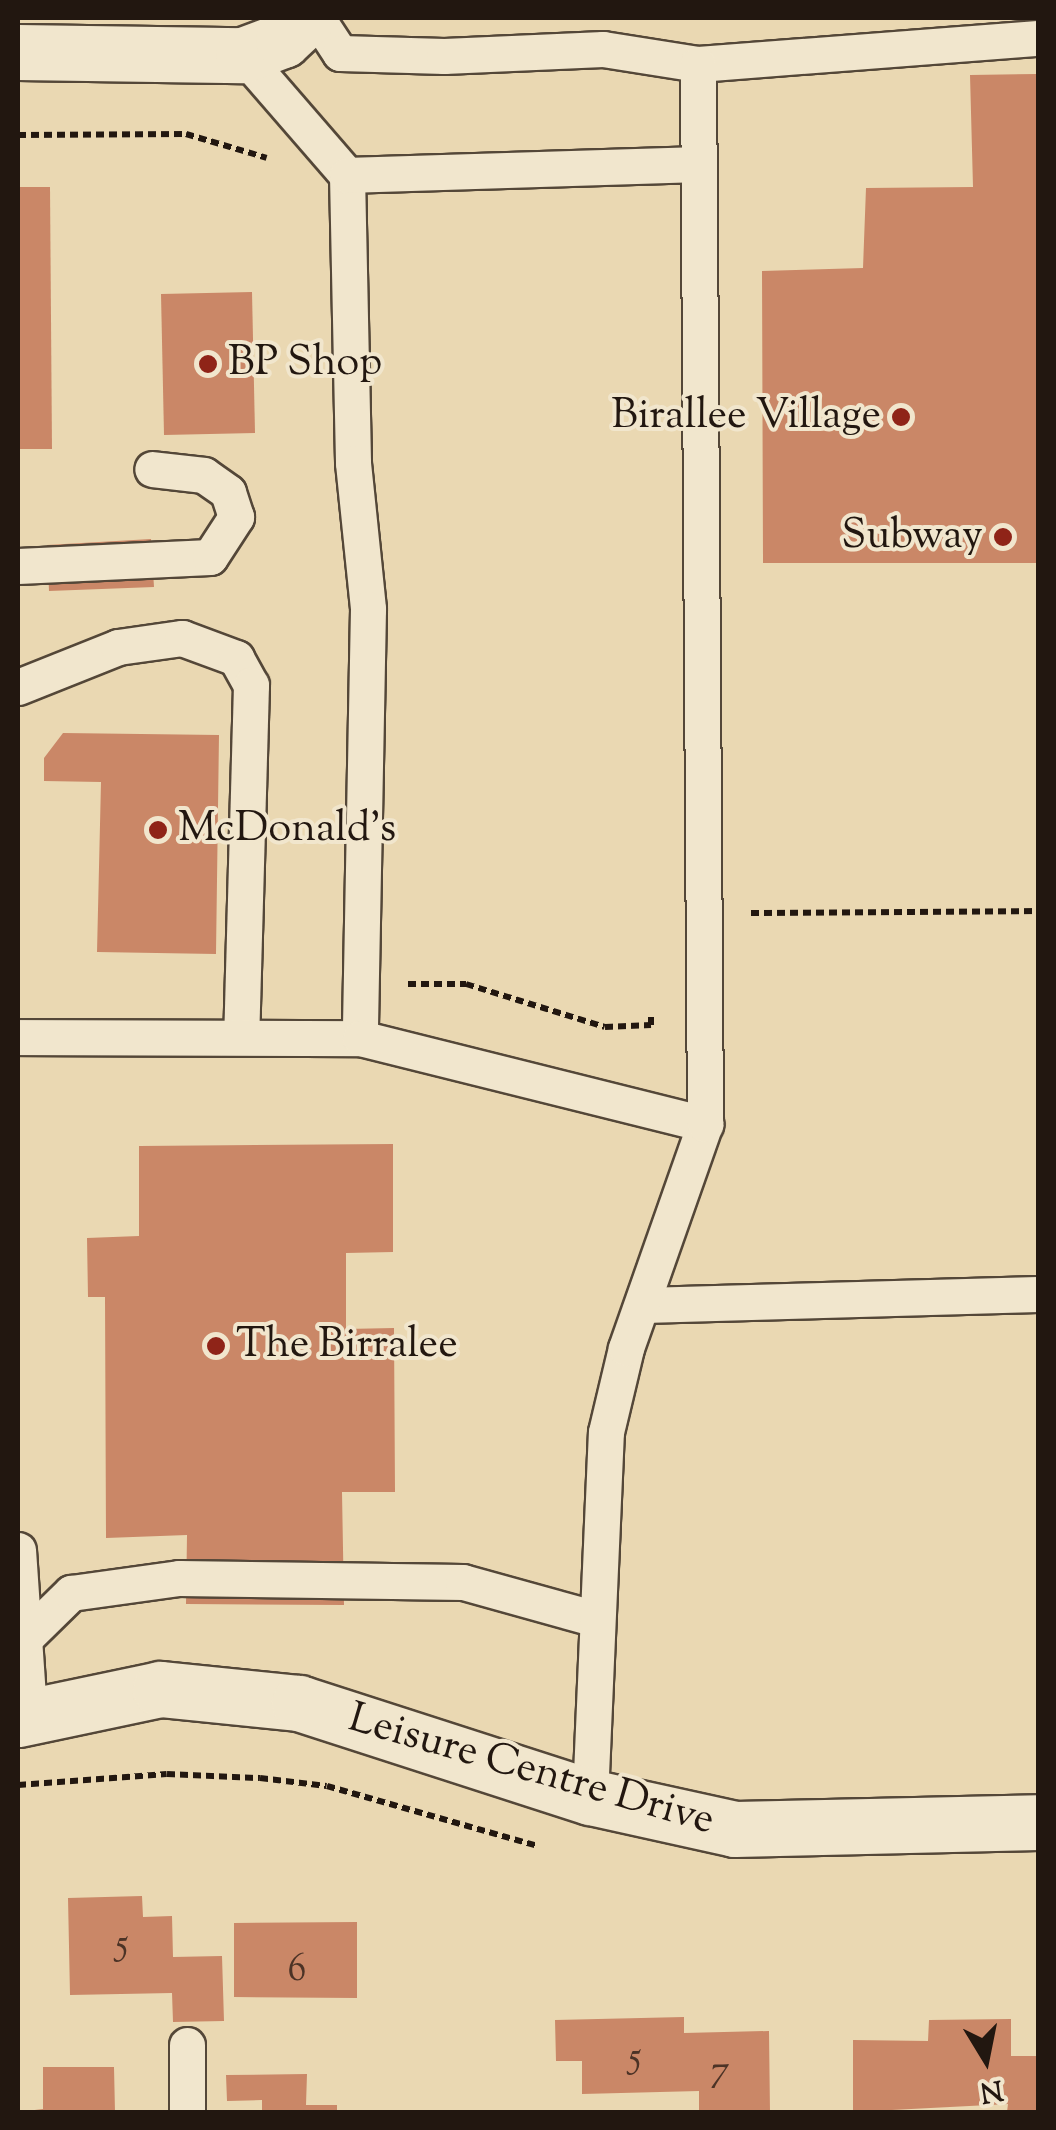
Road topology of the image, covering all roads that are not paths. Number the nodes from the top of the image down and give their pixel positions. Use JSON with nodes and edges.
{"nodes":[{"id":1,"x":307,"y":18,"type":"edge"},
{"id":2,"x":317,"y":18,"type":"edge"},
{"id":3,"x":1038,"y":38,"type":"edge"},
{"id":4,"x":18,"y":52,"type":"edge"},
{"id":5,"x":243,"y":55,"type":"junction"},
{"id":6,"x":698,"y":64,"type":"junction"},
{"id":7,"x":699,"y":164,"type":"junction"},
{"id":8,"x":347,"y":176,"type":"junction"},
{"id":9,"x":152,"y":469,"type":"dead end"},
{"id":10,"x":18,"y":566,"type":"edge"},
{"id":11,"x":18,"y":687,"type":"edge"},
{"id":12,"x":241,"y":1034,"type":"junction"},
{"id":13,"x":18,"y":1037,"type":"edge"},
{"id":14,"x":360,"y":1038,"type":"junction"},
{"id":15,"x":705,"y":1124,"type":"junction"},
{"id":16,"x":1038,"y":1294,"type":"edge"},
{"id":17,"x":643,"y":1305,"type":"junction"},
{"id":18,"x":18,"y":1550,"type":"edge"},
{"id":19,"x":596,"y":1619,"type":"junction"},
{"id":20,"x":24,"y":1639,"type":"junction"},
{"id":21,"x":21,"y":1713,"type":"edge"},
{"id":22,"x":590,"y":1797,"type":"junction"},
{"id":23,"x":1038,"y":1822,"type":"edge"},
{"id":24,"x":187,"y":2045,"type":"dead end"},
{"id":25,"x":186,"y":2112,"type":"edge"}],
"edges":[{"from":1,"to":5,"type":"street"},
{"from":2,"to":6,"type":"lane"},
{"from":3,"to":6,"type":"lane"},
{"from":4,"to":5,"type":"street"},
{"from":5,"to":8,"type":"lane"},
{"from":6,"to":7,"type":"lane"},
{"from":7,"to":8,"type":"lane"},
{"from":7,"to":15,"type":"lane"},
{"from":8,"to":14,"type":"lane"},
{"from":9,"to":10,"type":"lane"},
{"from":11,"to":12,"type":"lane"},
{"from":12,"to":13,"type":"lane"},
{"from":12,"to":14,"type":"lane"},
{"from":14,"to":15,"type":"lane"},
{"from":15,"to":17,"type":"lane"},
{"from":16,"to":17,"type":"lane"},
{"from":17,"to":19,"type":"lane"},
{"from":18,"to":20,"type":"lane"},
{"from":19,"to":20,"type":"lane"},
{"from":19,"to":22,"type":"lane"},
{"from":20,"to":21,"type":"lane"},
{"from":21,"to":22,"type":"street","name":"Leisure Centre Drive"},
{"from":22,"to":23,"type":"street","name":"Leisure Centre Drive"},
{"from":24,"to":25,"type":"lane"}]}
